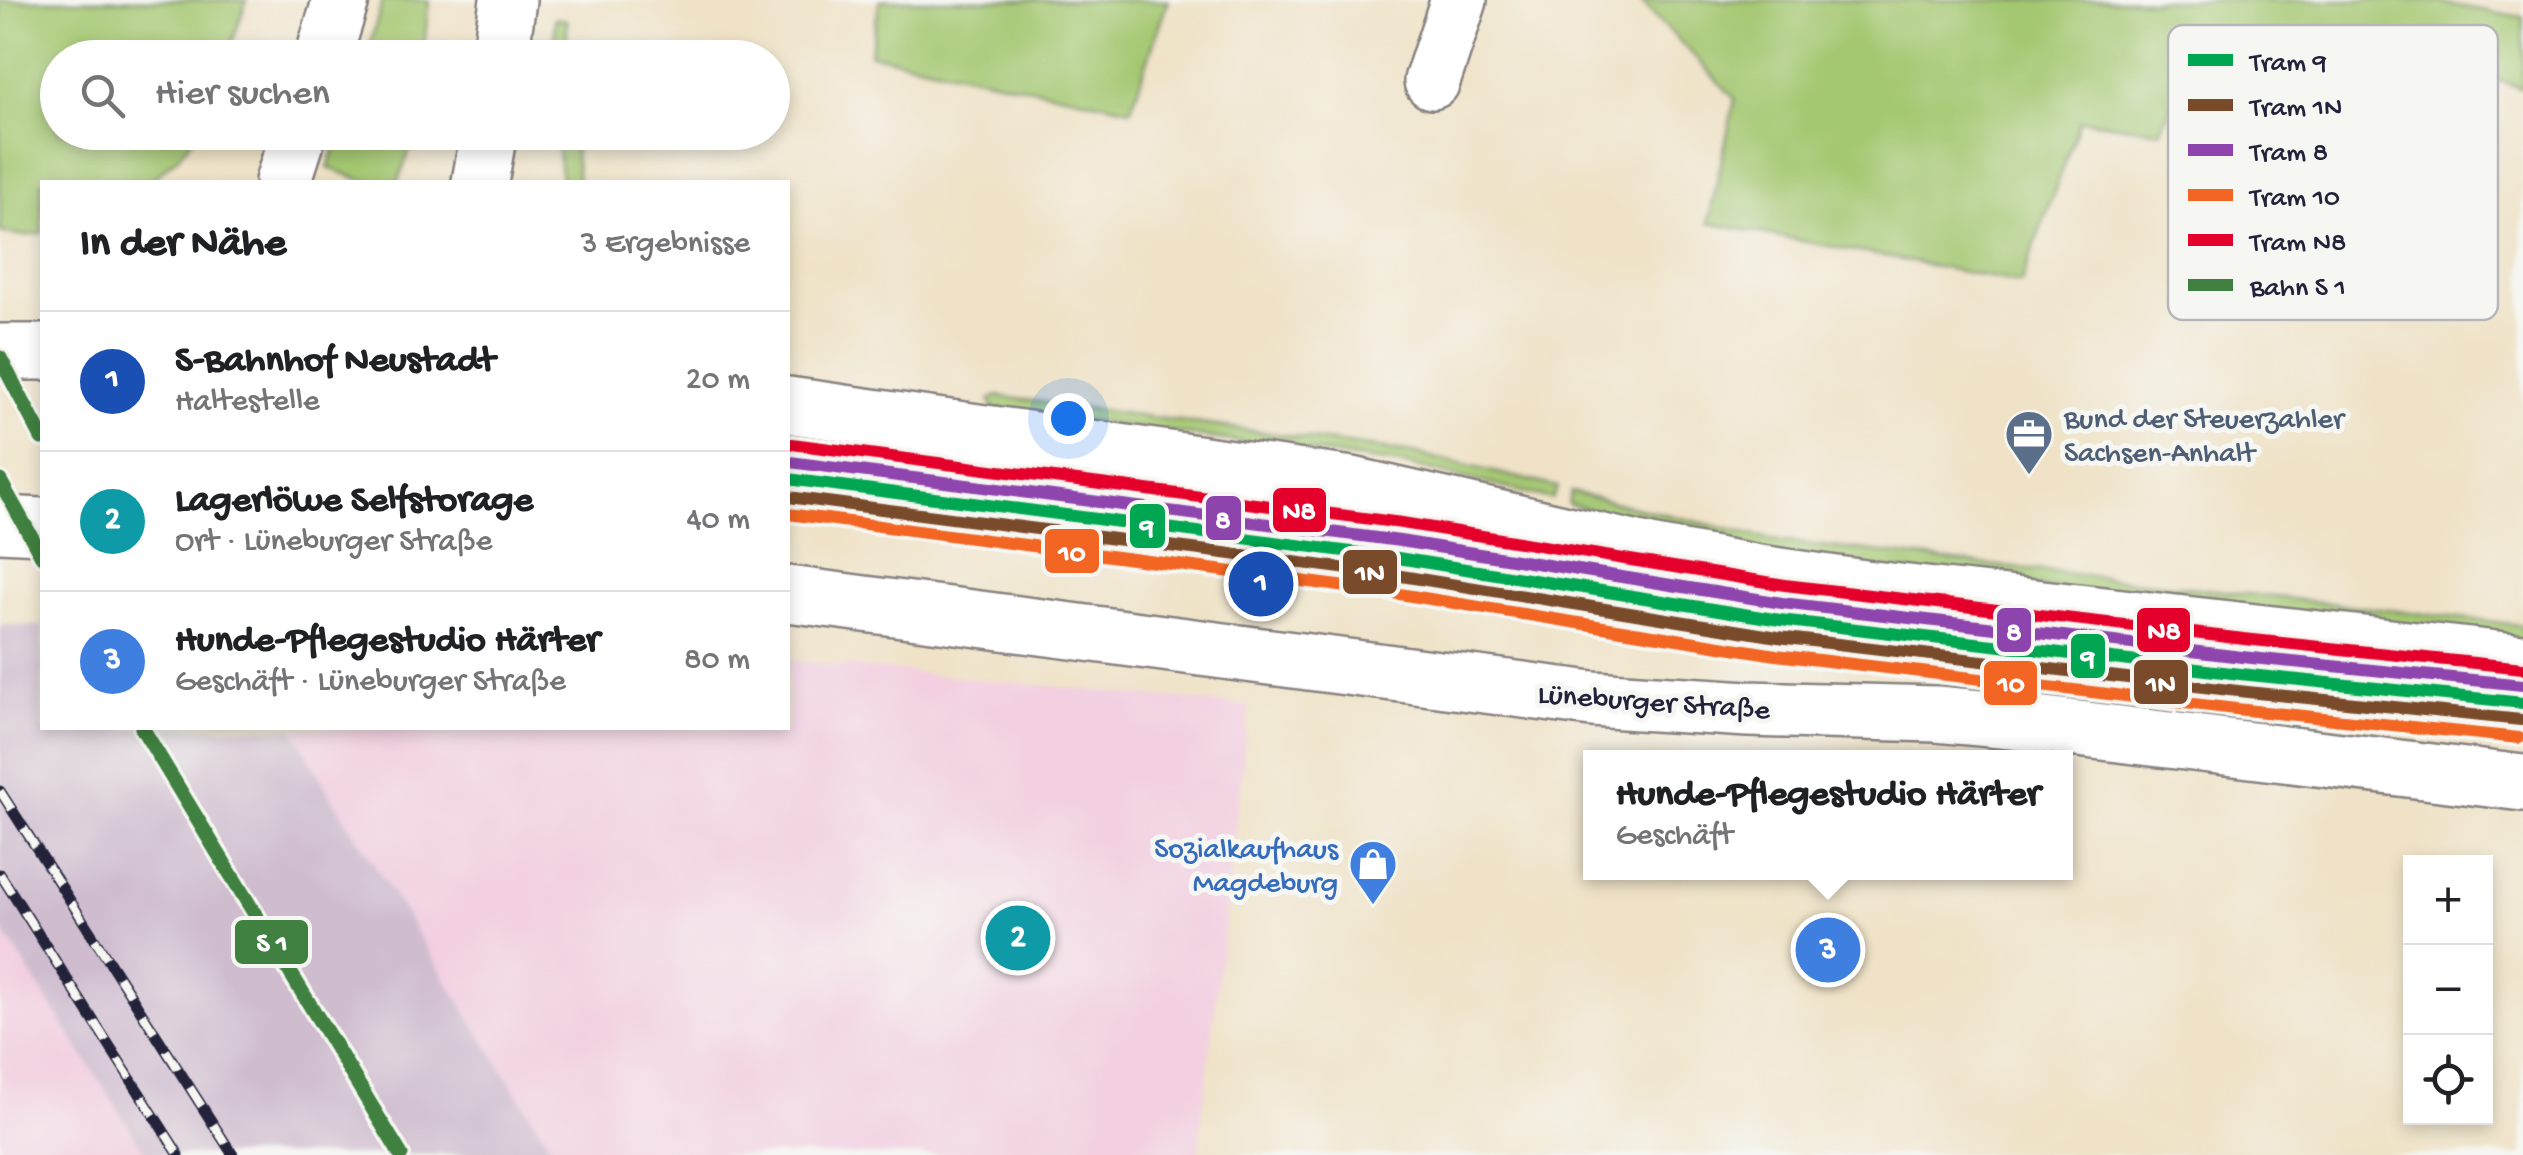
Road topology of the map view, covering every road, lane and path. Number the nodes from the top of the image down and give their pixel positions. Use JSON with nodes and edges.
{"nodes":[{"id":1,"x":341,"y":0,"type":"edge"},
{"id":2,"x":508,"y":0,"type":"edge"},
{"id":3,"x":1459,"y":0,"type":"edge"},
{"id":4,"x":328,"y":40,"type":"edge"},
{"id":5,"x":502,"y":40,"type":"edge"},
{"id":6,"x":1432,"y":81,"type":"dead end"},
{"id":7,"x":293,"y":150,"type":"edge"},
{"id":8,"x":486,"y":150,"type":"edge"},
{"id":9,"x":284,"y":180,"type":"edge"},
{"id":10,"x":480,"y":180,"type":"edge"},
{"id":11,"x":0,"y":352,"type":"edge"},
{"id":12,"x":40,"y":352,"type":"edge"},
{"id":13,"x":790,"y":405,"type":"edge"},
{"id":14,"x":0,"y":524,"type":"edge"},
{"id":15,"x":40,"y":526,"type":"edge"},
{"id":16,"x":790,"y":594,"type":"edge"},
{"id":17,"x":2523,"y":662,"type":"edge"},
{"id":18,"x":2523,"y":782,"type":"edge"}],
"edges":[{"from":1,"to":4,"type":"main road"},
{"from":2,"to":5,"type":"main road"},
{"from":3,"to":6,"type":"main road"},
{"from":7,"to":9,"type":"main road"},
{"from":8,"to":10,"type":"main road"},
{"from":11,"to":12,"type":"main road"},
{"from":13,"to":17,"type":"main road"},
{"from":14,"to":15,"type":"main road"},
{"from":16,"to":18,"type":"main road","name":"Lüneburger Straße"}]}
